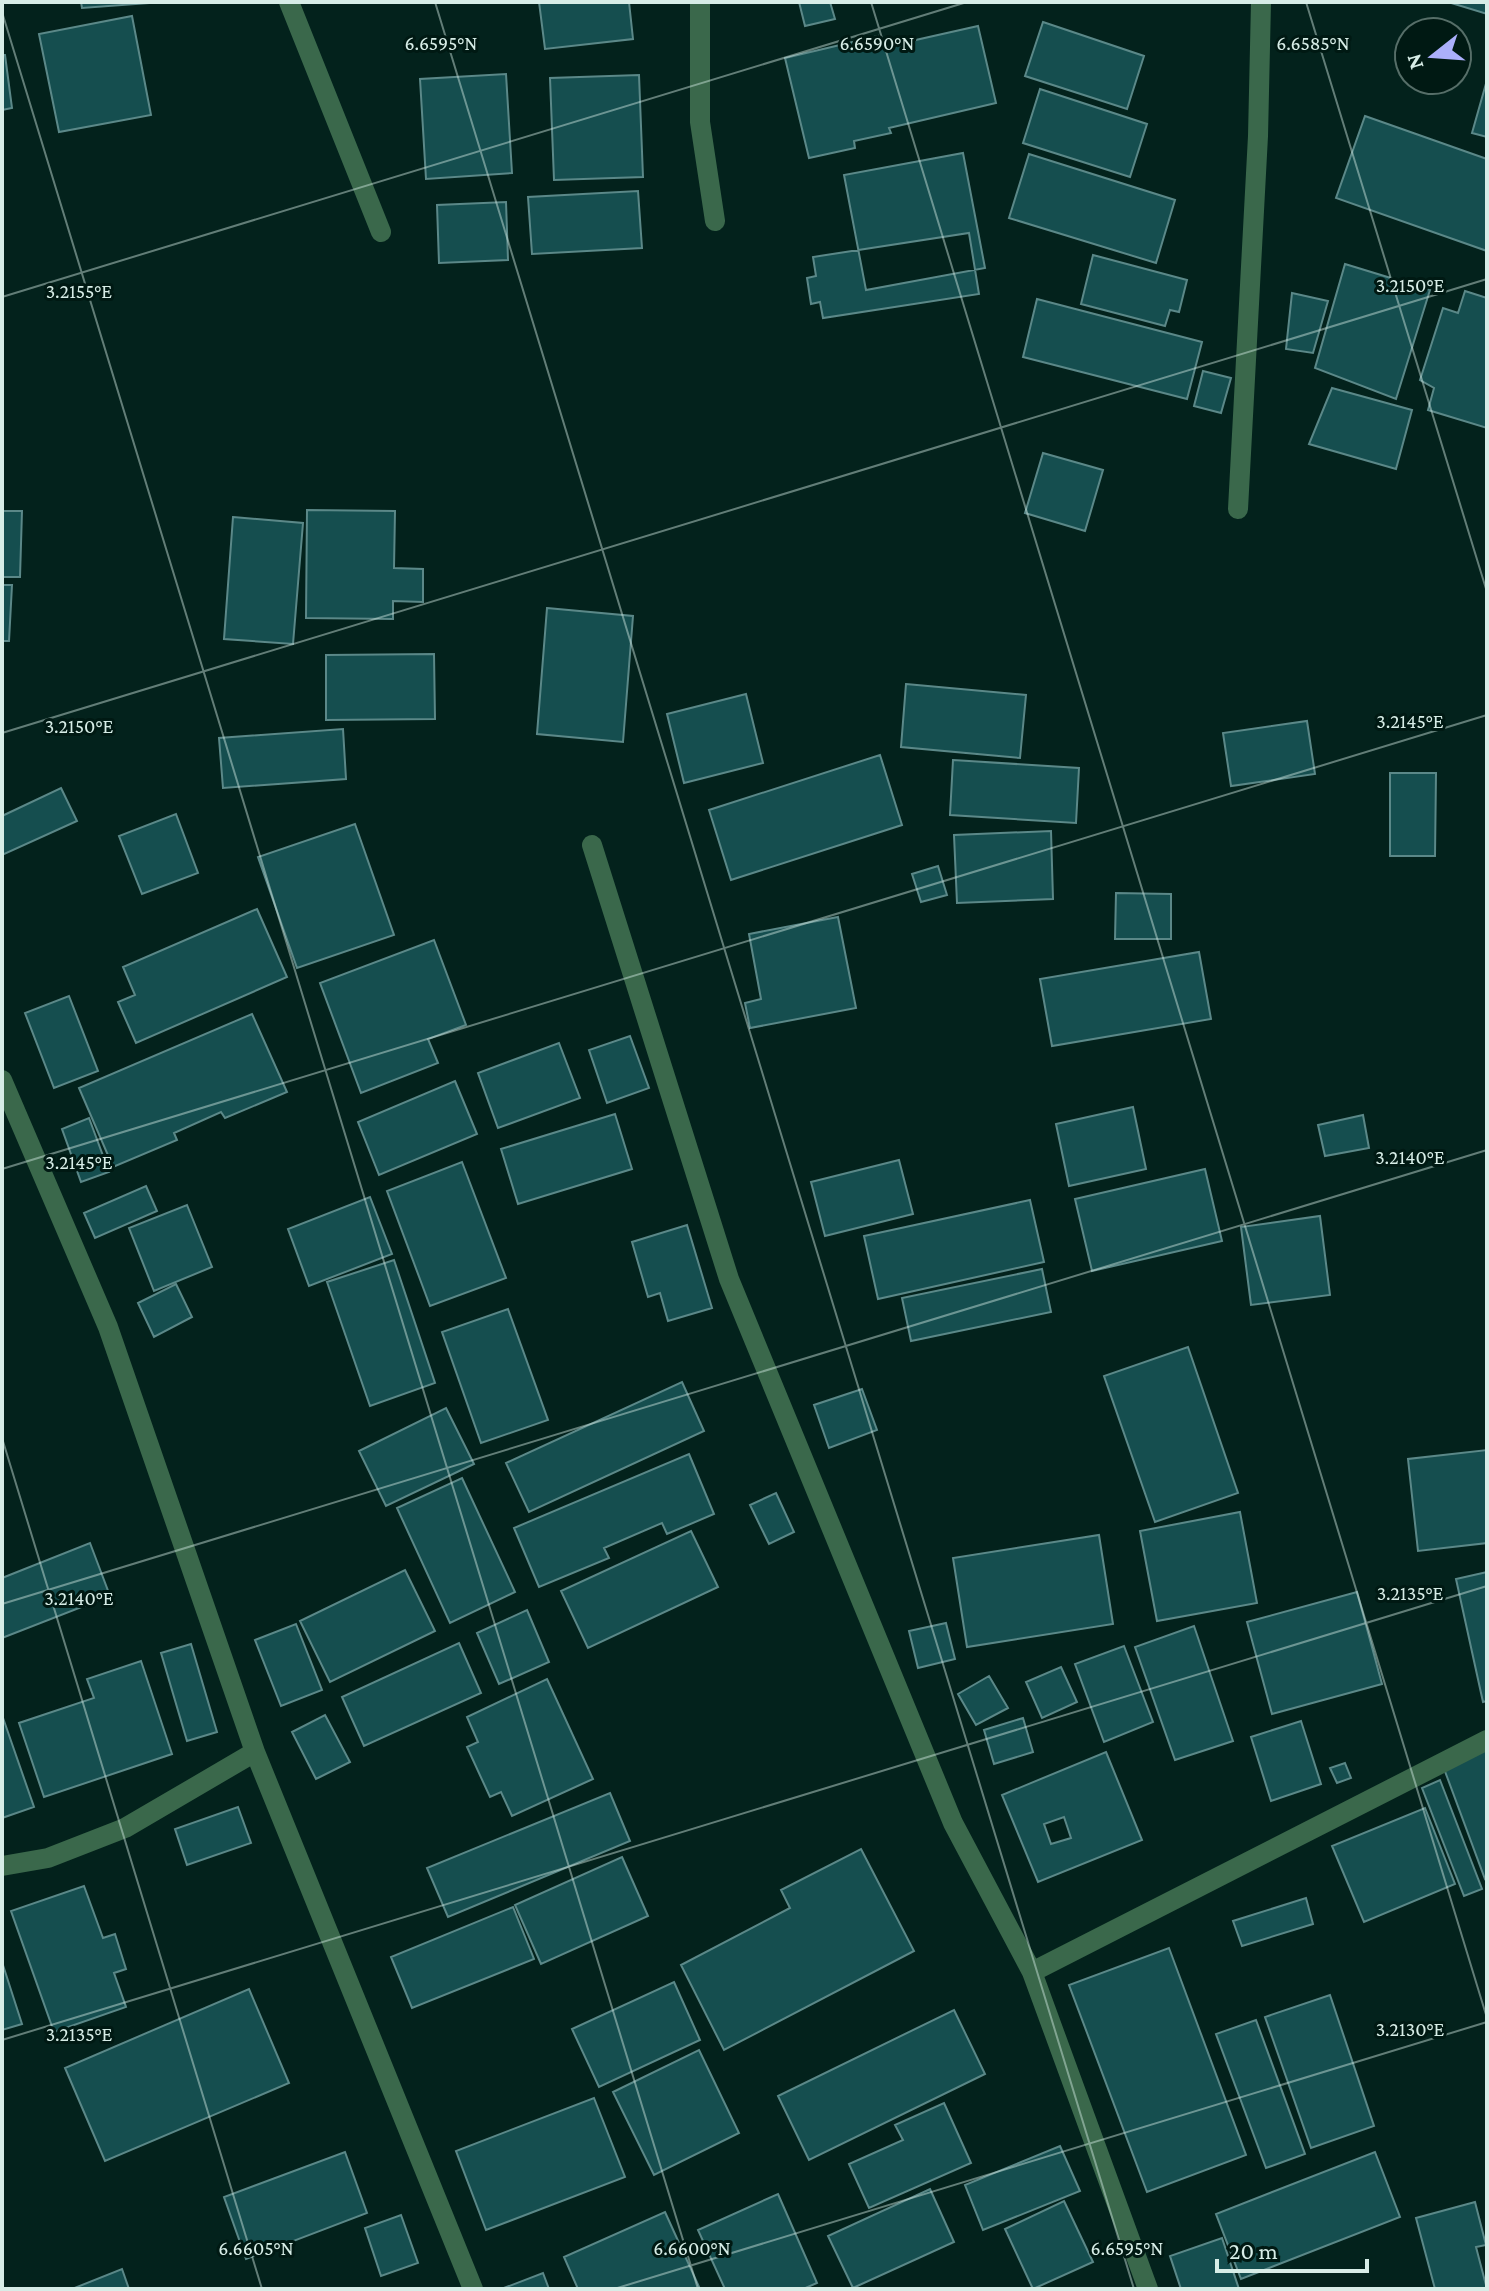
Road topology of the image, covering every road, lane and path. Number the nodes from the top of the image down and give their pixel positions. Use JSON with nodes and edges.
{"nodes":[{"id":1,"x":289,"y":2,"type":"edge"},
{"id":2,"x":700,"y":2,"type":"edge"},
{"id":3,"x":1261,"y":2,"type":"edge"},
{"id":4,"x":715,"y":221,"type":"dead end"},
{"id":5,"x":381,"y":232,"type":"dead end"},
{"id":6,"x":1238,"y":509,"type":"dead end"},
{"id":7,"x":592,"y":845,"type":"dead end"},
{"id":8,"x":2,"y":1080,"type":"edge"},
{"id":9,"x":1487,"y":1740,"type":"edge"},
{"id":10,"x":255,"y":1752,"type":"junction"},
{"id":11,"x":2,"y":1866,"type":"edge"},
{"id":12,"x":1032,"y":1972,"type":"junction"},
{"id":13,"x":473,"y":2289,"type":"edge"},
{"id":14,"x":1148,"y":2289,"type":"edge"}],
"edges":[{"from":1,"to":5,"type":"street"},
{"from":2,"to":4,"type":"street"},
{"from":3,"to":6,"type":"street"},
{"from":7,"to":12,"type":"street"},
{"from":8,"to":10,"type":"street"},
{"from":9,"to":12,"type":"street"},
{"from":10,"to":11,"type":"street"},
{"from":10,"to":13,"type":"street"},
{"from":12,"to":14,"type":"street"}]}
